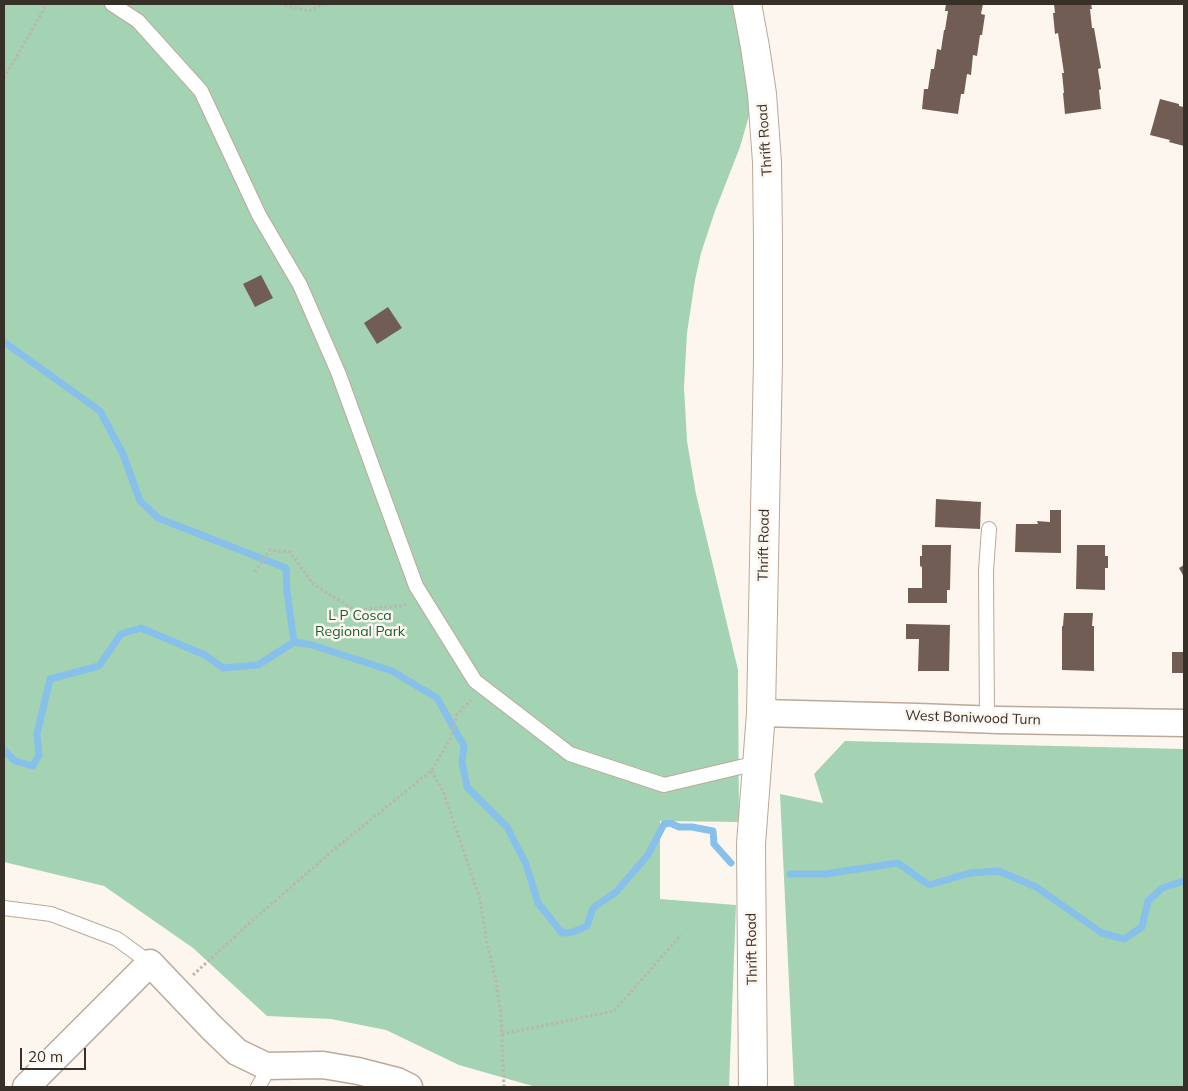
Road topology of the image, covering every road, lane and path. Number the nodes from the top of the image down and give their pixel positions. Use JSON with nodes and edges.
{"nodes":[{"id":1,"x":47,"y":4,"type":"edge"},
{"id":2,"x":112,"y":4,"type":"edge"},
{"id":3,"x":280,"y":4,"type":"edge"},
{"id":4,"x":324,"y":4,"type":"edge"},
{"id":5,"x":747,"y":4,"type":"edge"},
{"id":6,"x":4,"y":78,"type":"edge"},
{"id":7,"x":989,"y":529,"type":"dead end"},
{"id":8,"x":255,"y":572,"type":"dead end"},
{"id":9,"x":424,"y":599,"type":"junction"},
{"id":10,"x":761,"y":713,"type":"junction"},
{"id":11,"x":457,"y":714,"type":"dead end"},
{"id":12,"x":987,"y":720,"type":"junction"},
{"id":13,"x":1184,"y":722,"type":"edge"},
{"id":14,"x":757,"y":763,"type":"junction"},
{"id":15,"x":432,"y":771,"type":"junction"},
{"id":16,"x":4,"y":908,"type":"edge"},
{"id":17,"x":681,"y":934,"type":"dead end"},
{"id":18,"x":150,"y":963,"type":"junction"},
{"id":19,"x":176,"y":990,"type":"junction"},
{"id":20,"x":502,"y":1034,"type":"junction"},
{"id":21,"x":264,"y":1077,"type":"edge"},
{"id":22,"x":26,"y":1087,"type":"edge"},
{"id":23,"x":409,"y":1087,"type":"edge"},
{"id":24,"x":504,"y":1087,"type":"edge"},
{"id":25,"x":753,"y":1087,"type":"edge"}],
"edges":[{"from":1,"to":6,"type":"path"},
{"from":2,"to":9,"type":"lane"},
{"from":3,"to":4,"type":"path"},
{"from":5,"to":10,"type":"street","name":"Thrift Road"},
{"from":7,"to":12,"type":"lane"},
{"from":8,"to":9,"type":"path"},
{"from":9,"to":14,"type":"lane"},
{"from":10,"to":12,"type":"street","name":"West Boniwood Turn"},
{"from":10,"to":14,"type":"street","name":"Thrift Road"},
{"from":11,"to":15,"type":"path"},
{"from":12,"to":13,"type":"street","name":"West Boniwood Turn"},
{"from":14,"to":25,"type":"street","name":"Thrift Road"},
{"from":15,"to":19,"type":"path"},
{"from":15,"to":20,"type":"path"},
{"from":16,"to":18,"type":"lane"},
{"from":17,"to":20,"type":"path"},
{"from":18,"to":19,"type":"street"},
{"from":18,"to":22,"type":"street"},
{"from":19,"to":21,"type":"street"},
{"from":20,"to":24,"type":"path"},
{"from":21,"to":23,"type":"street"}]}
